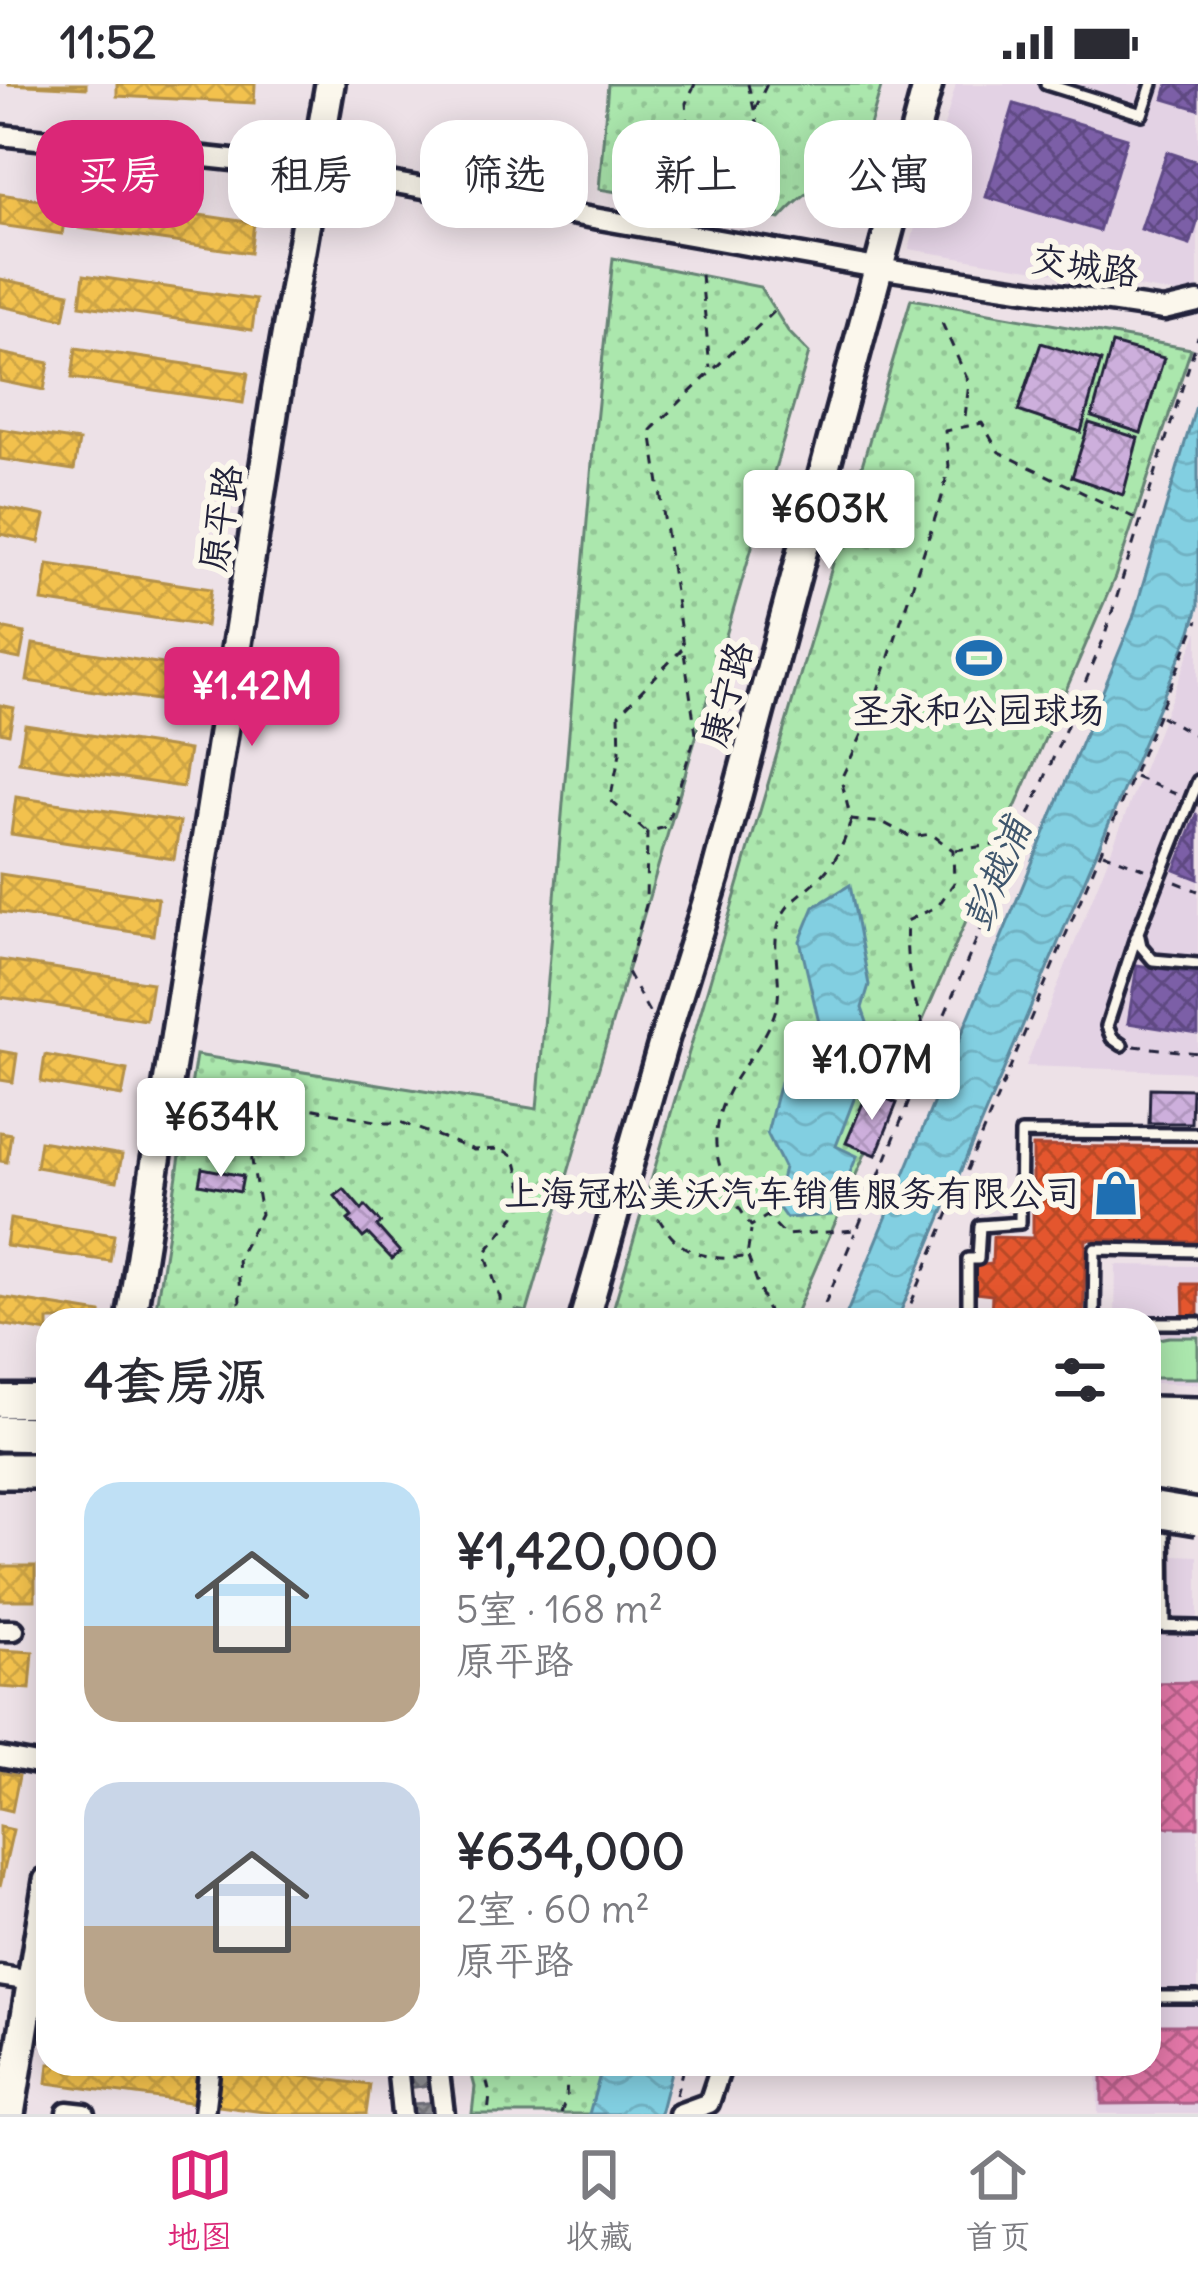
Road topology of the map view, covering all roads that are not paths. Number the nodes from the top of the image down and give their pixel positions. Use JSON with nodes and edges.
{"nodes":[{"id":1,"x":330,"y":84,"type":"edge"},
{"id":2,"x":928,"y":84,"type":"edge"},
{"id":3,"x":1046,"y":84,"type":"edge"},
{"id":4,"x":1152,"y":84,"type":"edge"},
{"id":5,"x":324,"y":120,"type":"edge"},
{"id":6,"x":0,"y":135,"type":"edge"},
{"id":7,"x":228,"y":160,"type":"edge"},
{"id":8,"x":396,"y":183,"type":"edge"},
{"id":9,"x":305,"y":228,"type":"edge"},
{"id":10,"x":877,"y":268,"type":"junction"},
{"id":11,"x":1198,"y":302,"type":"edge"},
{"id":12,"x":1198,"y":781,"type":"edge"},
{"id":13,"x":1138,"y":932,"type":"junction"},
{"id":14,"x":1198,"y":964,"type":"edge"},
{"id":15,"x":1122,"y":1045,"type":"road end"},
{"id":16,"x":1198,"y":1134,"type":"edge"},
{"id":17,"x":1198,"y":1251,"type":"edge"},
{"id":18,"x":133,"y":1308,"type":"edge"},
{"id":19,"x":587,"y":1308,"type":"edge"},
{"id":20,"x":968,"y":1308,"type":"edge"},
{"id":21,"x":1094,"y":1308,"type":"edge"},
{"id":22,"x":1161,"y":1323,"type":"edge"},
{"id":23,"x":1198,"y":1323,"type":"edge"},
{"id":24,"x":1161,"y":1400,"type":"edge"},
{"id":25,"x":0,"y":1401,"type":"edge"},
{"id":26,"x":36,"y":1401,"type":"edge"},
{"id":27,"x":1198,"y":1401,"type":"edge"},
{"id":28,"x":1161,"y":1414,"type":"edge"},
{"id":29,"x":1198,"y":1415,"type":"edge"},
{"id":30,"x":1161,"y":1432,"type":"edge"},
{"id":31,"x":0,"y":1433,"type":"edge"},
{"id":32,"x":1198,"y":1433,"type":"edge"},
{"id":33,"x":36,"y":1437,"type":"edge"},
{"id":34,"x":36,"y":1439,"type":"edge"},
{"id":35,"x":0,"y":1442,"type":"edge"},
{"id":36,"x":1161,"y":1452,"type":"edge"},
{"id":37,"x":1198,"y":1452,"type":"edge"},
{"id":38,"x":0,"y":1460,"type":"edge"},
{"id":39,"x":36,"y":1460,"type":"edge"},
{"id":40,"x":1161,"y":1461,"type":"edge"},
{"id":41,"x":1198,"y":1462,"type":"edge"},
{"id":42,"x":0,"y":1471,"type":"edge"},
{"id":43,"x":36,"y":1471,"type":"edge"},
{"id":44,"x":1198,"y":1479,"type":"edge"},
{"id":45,"x":0,"y":1486,"type":"edge"},
{"id":46,"x":36,"y":1486,"type":"edge"},
{"id":47,"x":1161,"y":1491,"type":"edge"},
{"id":48,"x":1161,"y":1496,"type":"edge"},
{"id":49,"x":1161,"y":1498,"type":"edge"},
{"id":50,"x":1198,"y":1502,"type":"edge"},
{"id":51,"x":1198,"y":1516,"type":"edge"},
{"id":52,"x":1161,"y":1585,"type":"edge"},
{"id":53,"x":1161,"y":1626,"type":"edge"},
{"id":54,"x":1165,"y":1626,"type":"junction"},
{"id":55,"x":1198,"y":1627,"type":"edge"},
{"id":56,"x":0,"y":1756,"type":"edge"},
{"id":57,"x":36,"y":1764,"type":"edge"},
{"id":58,"x":36,"y":1956,"type":"edge"},
{"id":59,"x":0,"y":1976,"type":"edge"},
{"id":60,"x":32,"y":1981,"type":"junction"},
{"id":61,"x":1161,"y":1997,"type":"edge"},
{"id":62,"x":1198,"y":1997,"type":"edge"},
{"id":63,"x":209,"y":2076,"type":"edge"},
{"id":64,"x":398,"y":2076,"type":"edge"},
{"id":65,"x":439,"y":2076,"type":"edge"},
{"id":66,"x":718,"y":2076,"type":"edge"},
{"id":67,"x":677,"y":2106,"type":"edge"},
{"id":68,"x":10,"y":2114,"type":"edge"},
{"id":69,"x":204,"y":2114,"type":"edge"},
{"id":70,"x":402,"y":2114,"type":"edge"},
{"id":71,"x":444,"y":2114,"type":"edge"}],
"edges":[{"from":1,"to":5,"type":"street","name":"原平路"},
{"from":2,"to":10,"type":"street","name":"康宁路"},
{"from":3,"to":4,"type":"lane"},
{"from":6,"to":7,"type":"street","name":"交城路"},
{"from":8,"to":10,"type":"street","name":"交城路"},
{"from":9,"to":18,"type":"street","name":"原平路"},
{"from":10,"to":11,"type":"street","name":"交城路"},
{"from":10,"to":19,"type":"street","name":"康宁路"},
{"from":12,"to":13,"type":"lane"},
{"from":13,"to":14,"type":"lane"},
{"from":13,"to":15,"type":"lane"},
{"from":16,"to":20,"type":"lane"},
{"from":17,"to":21,"type":"lane"},
{"from":22,"to":23,"type":"lane"},
{"from":24,"to":27,"type":"main road"},
{"from":25,"to":26,"type":"main road"},
{"from":28,"to":29,"type":"highway"},
{"from":30,"to":32,"type":"main road"},
{"from":31,"to":33,"type":"highway"},
{"from":34,"to":35,"type":"main road"},
{"from":36,"to":37,"type":"highway"},
{"from":38,"to":39,"type":"main road"},
{"from":40,"to":41,"type":"main road"},
{"from":42,"to":43,"type":"highway"},
{"from":44,"to":47,"type":"highway"},
{"from":45,"to":46,"type":"main road"},
{"from":48,"to":50,"type":"main road"},
{"from":49,"to":51,"type":"highway","bridge":true},
{"from":52,"to":54,"type":"lane"},
{"from":53,"to":54,"type":"lane"},
{"from":54,"to":55,"type":"lane"},
{"from":56,"to":57,"type":"street"},
{"from":58,"to":60,"type":"street"},
{"from":59,"to":60,"type":"street"},
{"from":60,"to":68,"type":"street"},
{"from":61,"to":62,"type":"lane"},
{"from":63,"to":69,"type":"street"},
{"from":64,"to":70,"type":"street"},
{"from":65,"to":71,"type":"street"},
{"from":66,"to":67,"type":"street"}]}
